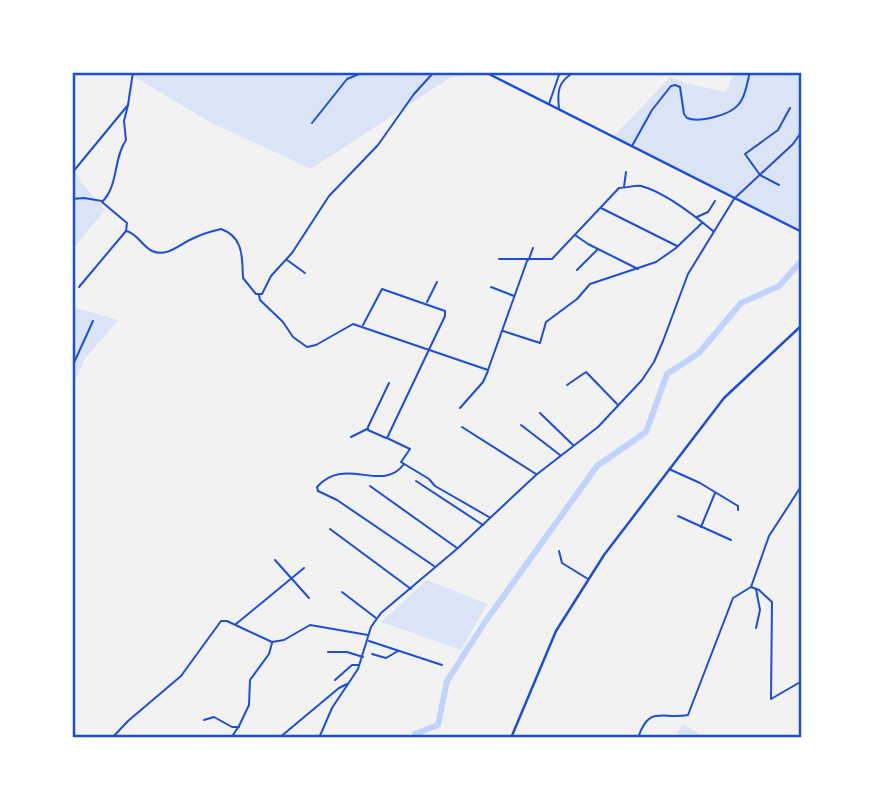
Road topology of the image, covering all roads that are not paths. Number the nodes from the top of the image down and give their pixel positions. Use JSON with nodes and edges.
{"nodes":[{"id":1,"x":133,"y":72,"type":"edge"},
{"id":2,"x":364,"y":72,"type":"edge"},
{"id":3,"x":434,"y":72,"type":"edge"},
{"id":4,"x":485,"y":72,"type":"edge"},
{"id":5,"x":560,"y":72,"type":"edge"},
{"id":6,"x":574,"y":72,"type":"edge"},
{"id":7,"x":750,"y":72,"type":"edge"},
{"id":8,"x":750,"y":80,"type":"dead end"},
{"id":9,"x":549,"y":104,"type":"junction"},
{"id":10,"x":128,"y":105,"type":"junction"},
{"id":11,"x":790,"y":108,"type":"dead end"},
{"id":12,"x":559,"y":109,"type":"junction"},
{"id":13,"x":312,"y":123,"type":"dead end"},
{"id":14,"x":802,"y":131,"type":"edge"},
{"id":15,"x":631,"y":146,"type":"junction"},
{"id":16,"x":626,"y":172,"type":"dead end"},
{"id":17,"x":72,"y":173,"type":"edge"},
{"id":18,"x":760,"y":175,"type":"junction"},
{"id":19,"x":779,"y":185,"type":"dead end"},
{"id":20,"x":624,"y":188,"type":"junction"},
{"id":21,"x":735,"y":198,"type":"junction"},
{"id":22,"x":72,"y":199,"type":"edge"},
{"id":23,"x":103,"y":201,"type":"junction"},
{"id":24,"x":715,"y":201,"type":"dead end"},
{"id":25,"x":600,"y":207,"type":"junction"},
{"id":26,"x":696,"y":217,"type":"junction"},
{"id":27,"x":702,"y":222,"type":"junction"},
{"id":28,"x":126,"y":230,"type":"junction"},
{"id":29,"x":713,"y":231,"type":"junction"},
{"id":30,"x":802,"y":232,"type":"edge"},
{"id":31,"x":574,"y":234,"type":"junction"},
{"id":32,"x":678,"y":247,"type":"junction"},
{"id":33,"x":533,"y":248,"type":"dead end"},
{"id":34,"x":598,"y":249,"type":"junction"},
{"id":35,"x":499,"y":258,"type":"dead end"},
{"id":36,"x":286,"y":259,"type":"junction"},
{"id":37,"x":529,"y":259,"type":"junction"},
{"id":38,"x":639,"y":269,"type":"junction"},
{"id":39,"x":577,"y":270,"type":"dead end"},
{"id":40,"x":305,"y":273,"type":"dead end"},
{"id":41,"x":437,"y":282,"type":"dead end"},
{"id":42,"x":491,"y":287,"type":"dead end"},
{"id":43,"x":79,"y":288,"type":"dead end"},
{"id":44,"x":259,"y":295,"type":"junction"},
{"id":45,"x":515,"y":296,"type":"junction"},
{"id":46,"x":426,"y":303,"type":"junction"},
{"id":47,"x":93,"y":321,"type":"dead end"},
{"id":48,"x":802,"y":325,"type":"edge"},
{"id":49,"x":363,"y":326,"type":"junction"},
{"id":50,"x":502,"y":331,"type":"junction"},
{"id":51,"x":429,"y":349,"type":"junction"},
{"id":52,"x":72,"y":367,"type":"edge"},
{"id":53,"x":488,"y":370,"type":"junction"},
{"id":54,"x":389,"y":383,"type":"dead end"},
{"id":55,"x":567,"y":385,"type":"dead end"},
{"id":56,"x":619,"y":405,"type":"junction"},
{"id":57,"x":460,"y":408,"type":"dead end"},
{"id":58,"x":540,"y":413,"type":"dead end"},
{"id":59,"x":521,"y":425,"type":"dead end"},
{"id":60,"x":462,"y":427,"type":"dead end"},
{"id":61,"x":368,"y":428,"type":"junction"},
{"id":62,"x":351,"y":437,"type":"dead end"},
{"id":63,"x":387,"y":438,"type":"junction"},
{"id":64,"x":574,"y":445,"type":"junction"},
{"id":65,"x":561,"y":455,"type":"junction"},
{"id":66,"x":404,"y":464,"type":"junction"},
{"id":67,"x":668,"y":469,"type":"junction"},
{"id":68,"x":536,"y":475,"type":"junction"},
{"id":69,"x":416,"y":481,"type":"dead end"},
{"id":70,"x":802,"y":485,"type":"edge"},
{"id":71,"x":370,"y":486,"type":"dead end"},
{"id":72,"x":443,"y":491,"type":"junction"},
{"id":73,"x":433,"y":492,"type":"junction"},
{"id":74,"x":715,"y":492,"type":"junction"},
{"id":75,"x":738,"y":510,"type":"dead end"},
{"id":76,"x":678,"y":516,"type":"dead end"},
{"id":77,"x":491,"y":518,"type":"junction"},
{"id":78,"x":484,"y":525,"type":"junction"},
{"id":79,"x":701,"y":527,"type":"junction"},
{"id":80,"x":330,"y":529,"type":"dead end"},
{"id":81,"x":731,"y":540,"type":"dead end"},
{"id":82,"x":458,"y":548,"type":"junction"},
{"id":83,"x":559,"y":551,"type":"dead end"},
{"id":84,"x":275,"y":560,"type":"dead end"},
{"id":85,"x":435,"y":567,"type":"junction"},
{"id":86,"x":304,"y":568,"type":"dead end"},
{"id":87,"x":291,"y":580,"type":"junction"},
{"id":88,"x":588,"y":580,"type":"junction"},
{"id":89,"x":751,"y":587,"type":"junction"},
{"id":90,"x":755,"y":588,"type":"junction"},
{"id":91,"x":411,"y":589,"type":"junction"},
{"id":92,"x":342,"y":592,"type":"dead end"},
{"id":93,"x":309,"y":598,"type":"dead end"},
{"id":94,"x":376,"y":619,"type":"junction"},
{"id":95,"x":235,"y":625,"type":"junction"},
{"id":96,"x":756,"y":628,"type":"dead end"},
{"id":97,"x":369,"y":635,"type":"junction"},
{"id":98,"x":368,"y":640,"type":"junction"},
{"id":99,"x":272,"y":642,"type":"junction"},
{"id":100,"x":399,"y":650,"type":"junction"},
{"id":101,"x":328,"y":652,"type":"dead end"},
{"id":102,"x":372,"y":654,"type":"dead end"},
{"id":103,"x":363,"y":657,"type":"junction"},
{"id":104,"x":442,"y":665,"type":"dead end"},
{"id":105,"x":360,"y":666,"type":"junction"},
{"id":106,"x":335,"y":680,"type":"dead end"},
{"id":107,"x":802,"y":681,"type":"edge"},
{"id":108,"x":348,"y":684,"type":"junction"},
{"id":109,"x":204,"y":720,"type":"dead end"},
{"id":110,"x":239,"y":726,"type":"junction"},
{"id":111,"x":410,"y":737,"type":"edge"},
{"id":112,"x":112,"y":738,"type":"edge"},
{"id":113,"x":231,"y":738,"type":"edge"},
{"id":114,"x":279,"y":738,"type":"edge"},
{"id":115,"x":319,"y":738,"type":"edge"},
{"id":116,"x":400,"y":738,"type":"edge"},
{"id":117,"x":511,"y":738,"type":"edge"},
{"id":118,"x":638,"y":738,"type":"edge"}],
"edges":[{"from":1,"to":10,"type":"street"},
{"from":2,"to":13,"type":"street"},
{"from":3,"to":36,"type":"street"},
{"from":4,"to":9,"type":"main road"},
{"from":5,"to":9,"type":"street"},
{"from":6,"to":12,"type":"street"},
{"from":7,"to":8,"type":"street"},
{"from":7,"to":15,"type":"street"},
{"from":9,"to":12,"type":"main road"},
{"from":10,"to":17,"type":"street"},
{"from":10,"to":23,"type":"street"},
{"from":11,"to":18,"type":"street"},
{"from":12,"to":15,"type":"main road"},
{"from":14,"to":18,"type":"street"},
{"from":15,"to":21,"type":"main road"},
{"from":16,"to":20,"type":"street"},
{"from":18,"to":19,"type":"street"},
{"from":18,"to":21,"type":"street"},
{"from":20,"to":25,"type":"street"},
{"from":20,"to":26,"type":"street"},
{"from":21,"to":29,"type":"street"},
{"from":21,"to":30,"type":"main road"},
{"from":22,"to":23,"type":"street"},
{"from":23,"to":28,"type":"street"},
{"from":24,"to":26,"type":"street"},
{"from":25,"to":31,"type":"street"},
{"from":25,"to":32,"type":"street"},
{"from":26,"to":27,"type":"street"},
{"from":27,"to":29,"type":"street"},
{"from":27,"to":32,"type":"street"},
{"from":28,"to":43,"type":"street"},
{"from":28,"to":44,"type":"street"},
{"from":29,"to":56,"type":"street"},
{"from":31,"to":34,"type":"street"},
{"from":31,"to":37,"type":"street"},
{"from":32,"to":38,"type":"street"},
{"from":33,"to":37,"type":"street"},
{"from":34,"to":38,"type":"street"},
{"from":34,"to":39,"type":"street"},
{"from":35,"to":37,"type":"street"},
{"from":36,"to":40,"type":"street"},
{"from":36,"to":44,"type":"street"},
{"from":37,"to":45,"type":"street"},
{"from":38,"to":50,"type":"street"},
{"from":41,"to":46,"type":"street"},
{"from":42,"to":45,"type":"street"},
{"from":44,"to":49,"type":"street"},
{"from":45,"to":50,"type":"street"},
{"from":46,"to":49,"type":"street"},
{"from":46,"to":51,"type":"street"},
{"from":47,"to":52,"type":"street"},
{"from":48,"to":67,"type":"main road"},
{"from":49,"to":51,"type":"street"},
{"from":50,"to":53,"type":"street"},
{"from":51,"to":53,"type":"street"},
{"from":51,"to":63,"type":"street"},
{"from":53,"to":57,"type":"street"},
{"from":54,"to":61,"type":"street"},
{"from":55,"to":56,"type":"street"},
{"from":56,"to":64,"type":"street"},
{"from":58,"to":64,"type":"street"},
{"from":59,"to":65,"type":"street"},
{"from":60,"to":68,"type":"street"},
{"from":61,"to":62,"type":"street"},
{"from":61,"to":63,"type":"street"},
{"from":63,"to":66,"type":"street"},
{"from":64,"to":65,"type":"street"},
{"from":65,"to":68,"type":"street"},
{"from":66,"to":72,"type":"street"},
{"from":66,"to":85,"type":"street"},
{"from":67,"to":74,"type":"street"},
{"from":67,"to":88,"type":"main road"},
{"from":68,"to":77,"type":"street"},
{"from":69,"to":73,"type":"street"},
{"from":70,"to":89,"type":"street"},
{"from":71,"to":82,"type":"street"},
{"from":72,"to":73,"type":"street"},
{"from":72,"to":77,"type":"street"},
{"from":73,"to":78,"type":"street"},
{"from":74,"to":75,"type":"street"},
{"from":74,"to":79,"type":"street"},
{"from":76,"to":79,"type":"street"},
{"from":77,"to":78,"type":"street"},
{"from":78,"to":82,"type":"street"},
{"from":79,"to":81,"type":"street"},
{"from":80,"to":91,"type":"street"},
{"from":82,"to":85,"type":"street"},
{"from":83,"to":88,"type":"street"},
{"from":84,"to":87,"type":"street"},
{"from":85,"to":91,"type":"street"},
{"from":86,"to":87,"type":"street"},
{"from":87,"to":93,"type":"street"},
{"from":87,"to":95,"type":"street"},
{"from":88,"to":117,"type":"main road"},
{"from":89,"to":90,"type":"street"},
{"from":89,"to":118,"type":"street"},
{"from":90,"to":96,"type":"street"},
{"from":90,"to":107,"type":"street"},
{"from":91,"to":94,"type":"street"},
{"from":92,"to":94,"type":"street"},
{"from":94,"to":97,"type":"street"},
{"from":95,"to":99,"type":"street"},
{"from":95,"to":112,"type":"street"},
{"from":97,"to":98,"type":"street"},
{"from":97,"to":99,"type":"street"},
{"from":98,"to":100,"type":"street"},
{"from":98,"to":103,"type":"street"},
{"from":99,"to":110,"type":"street"},
{"from":100,"to":102,"type":"street"},
{"from":100,"to":104,"type":"street"},
{"from":101,"to":103,"type":"street"},
{"from":103,"to":105,"type":"street"},
{"from":105,"to":106,"type":"street"},
{"from":105,"to":108,"type":"street"},
{"from":108,"to":114,"type":"street"},
{"from":108,"to":115,"type":"street"},
{"from":109,"to":110,"type":"street"},
{"from":110,"to":113,"type":"street"},
{"from":111,"to":116,"type":"street"}]}
